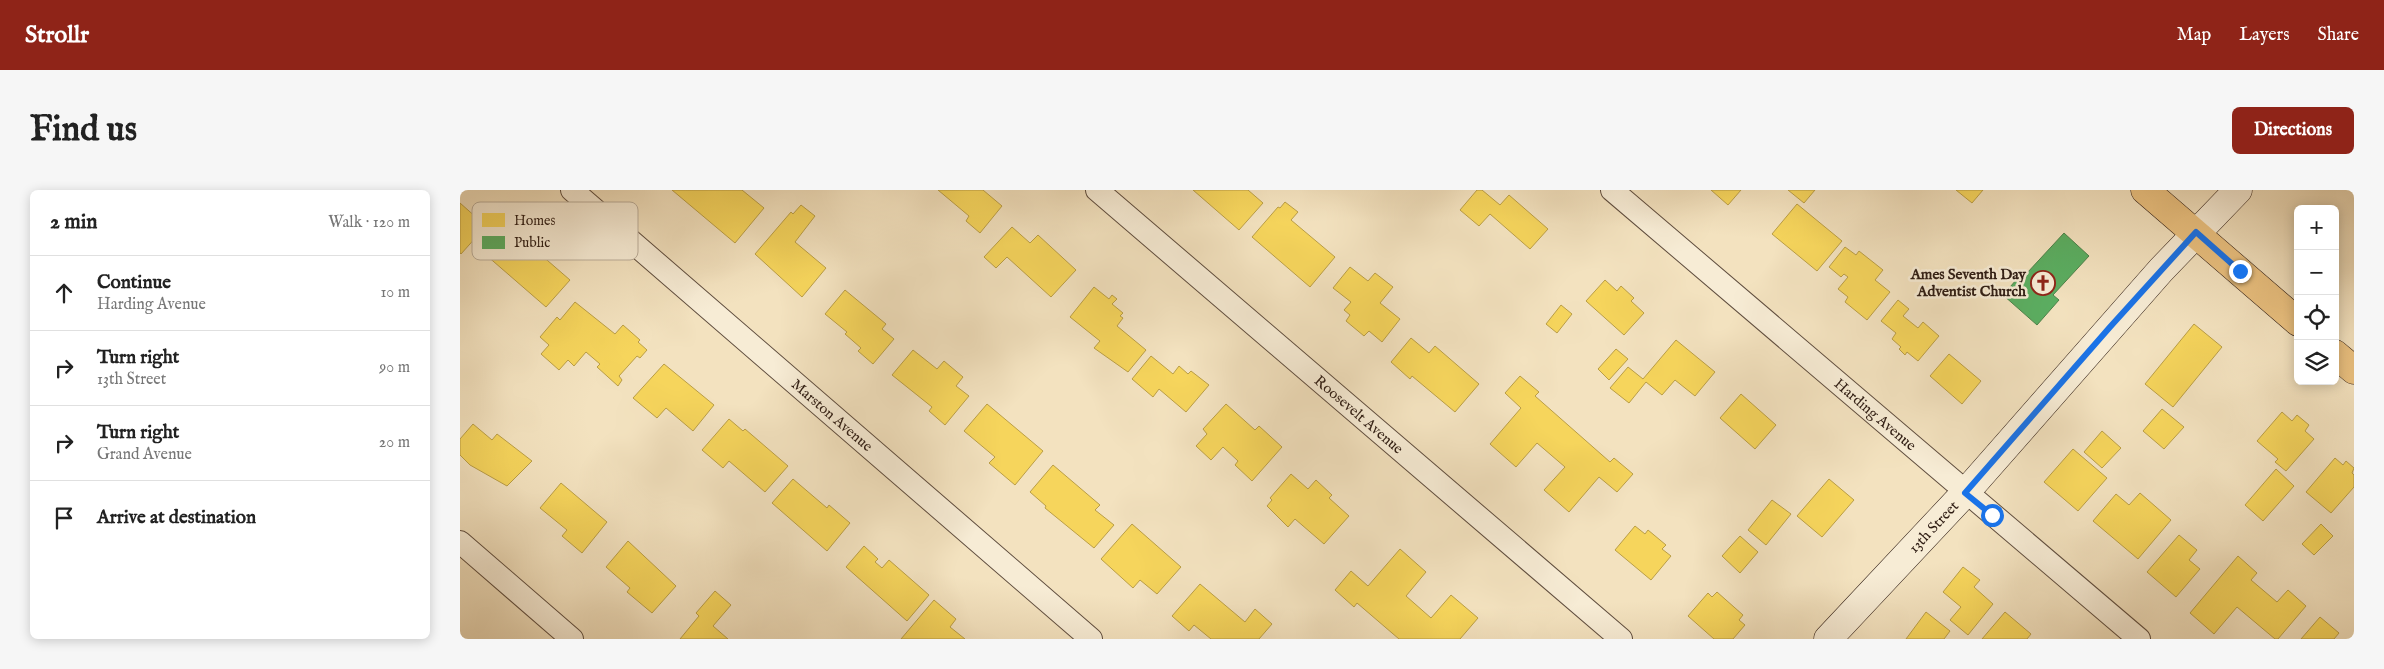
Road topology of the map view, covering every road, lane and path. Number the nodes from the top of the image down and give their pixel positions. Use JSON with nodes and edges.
{"nodes":[{"id":1,"x":572,"y":190,"type":"edge"},
{"id":2,"x":1096,"y":190,"type":"edge"},
{"id":3,"x":1612,"y":190,"type":"edge"},
{"id":4,"x":2146,"y":190,"type":"edge"},
{"id":5,"x":2238,"y":190,"type":"edge"},
{"id":6,"x":586,"y":202,"type":"edge"},
{"id":7,"x":2196,"y":232,"type":"junction"},
{"id":8,"x":638,"y":247,"type":"edge"},
{"id":9,"x":2294,"y":318,"type":"edge"},
{"id":10,"x":2339,"y":357,"type":"edge"},
{"id":11,"x":2354,"y":370,"type":"edge"},
{"id":12,"x":1965,"y":493,"type":"junction"},
{"id":13,"x":460,"y":542,"type":"edge"},
{"id":14,"x":572,"y":639,"type":"edge"},
{"id":15,"x":1091,"y":639,"type":"edge"},
{"id":16,"x":1621,"y":639,"type":"edge"},
{"id":17,"x":1828,"y":639,"type":"edge"},
{"id":18,"x":2139,"y":639,"type":"edge"}],
"edges":[{"from":1,"to":6,"type":"street","name":"Marston Avenue"},
{"from":2,"to":16,"type":"street","name":"Roosevelt Avenue"},
{"from":3,"to":12,"type":"street","name":"Harding Avenue"},
{"from":4,"to":7,"type":"main road"},
{"from":5,"to":7,"type":"main road","name":"13th Street"},
{"from":7,"to":9,"type":"main road"},
{"from":7,"to":12,"type":"main road","name":"13th Street"},
{"from":8,"to":15,"type":"street","name":"Marston Avenue"},
{"from":10,"to":11,"type":"main road"},
{"from":12,"to":17,"type":"main road","name":"13th Street"},
{"from":12,"to":18,"type":"street","name":"Harding Avenue"},
{"from":13,"to":14,"type":"street"}]}
